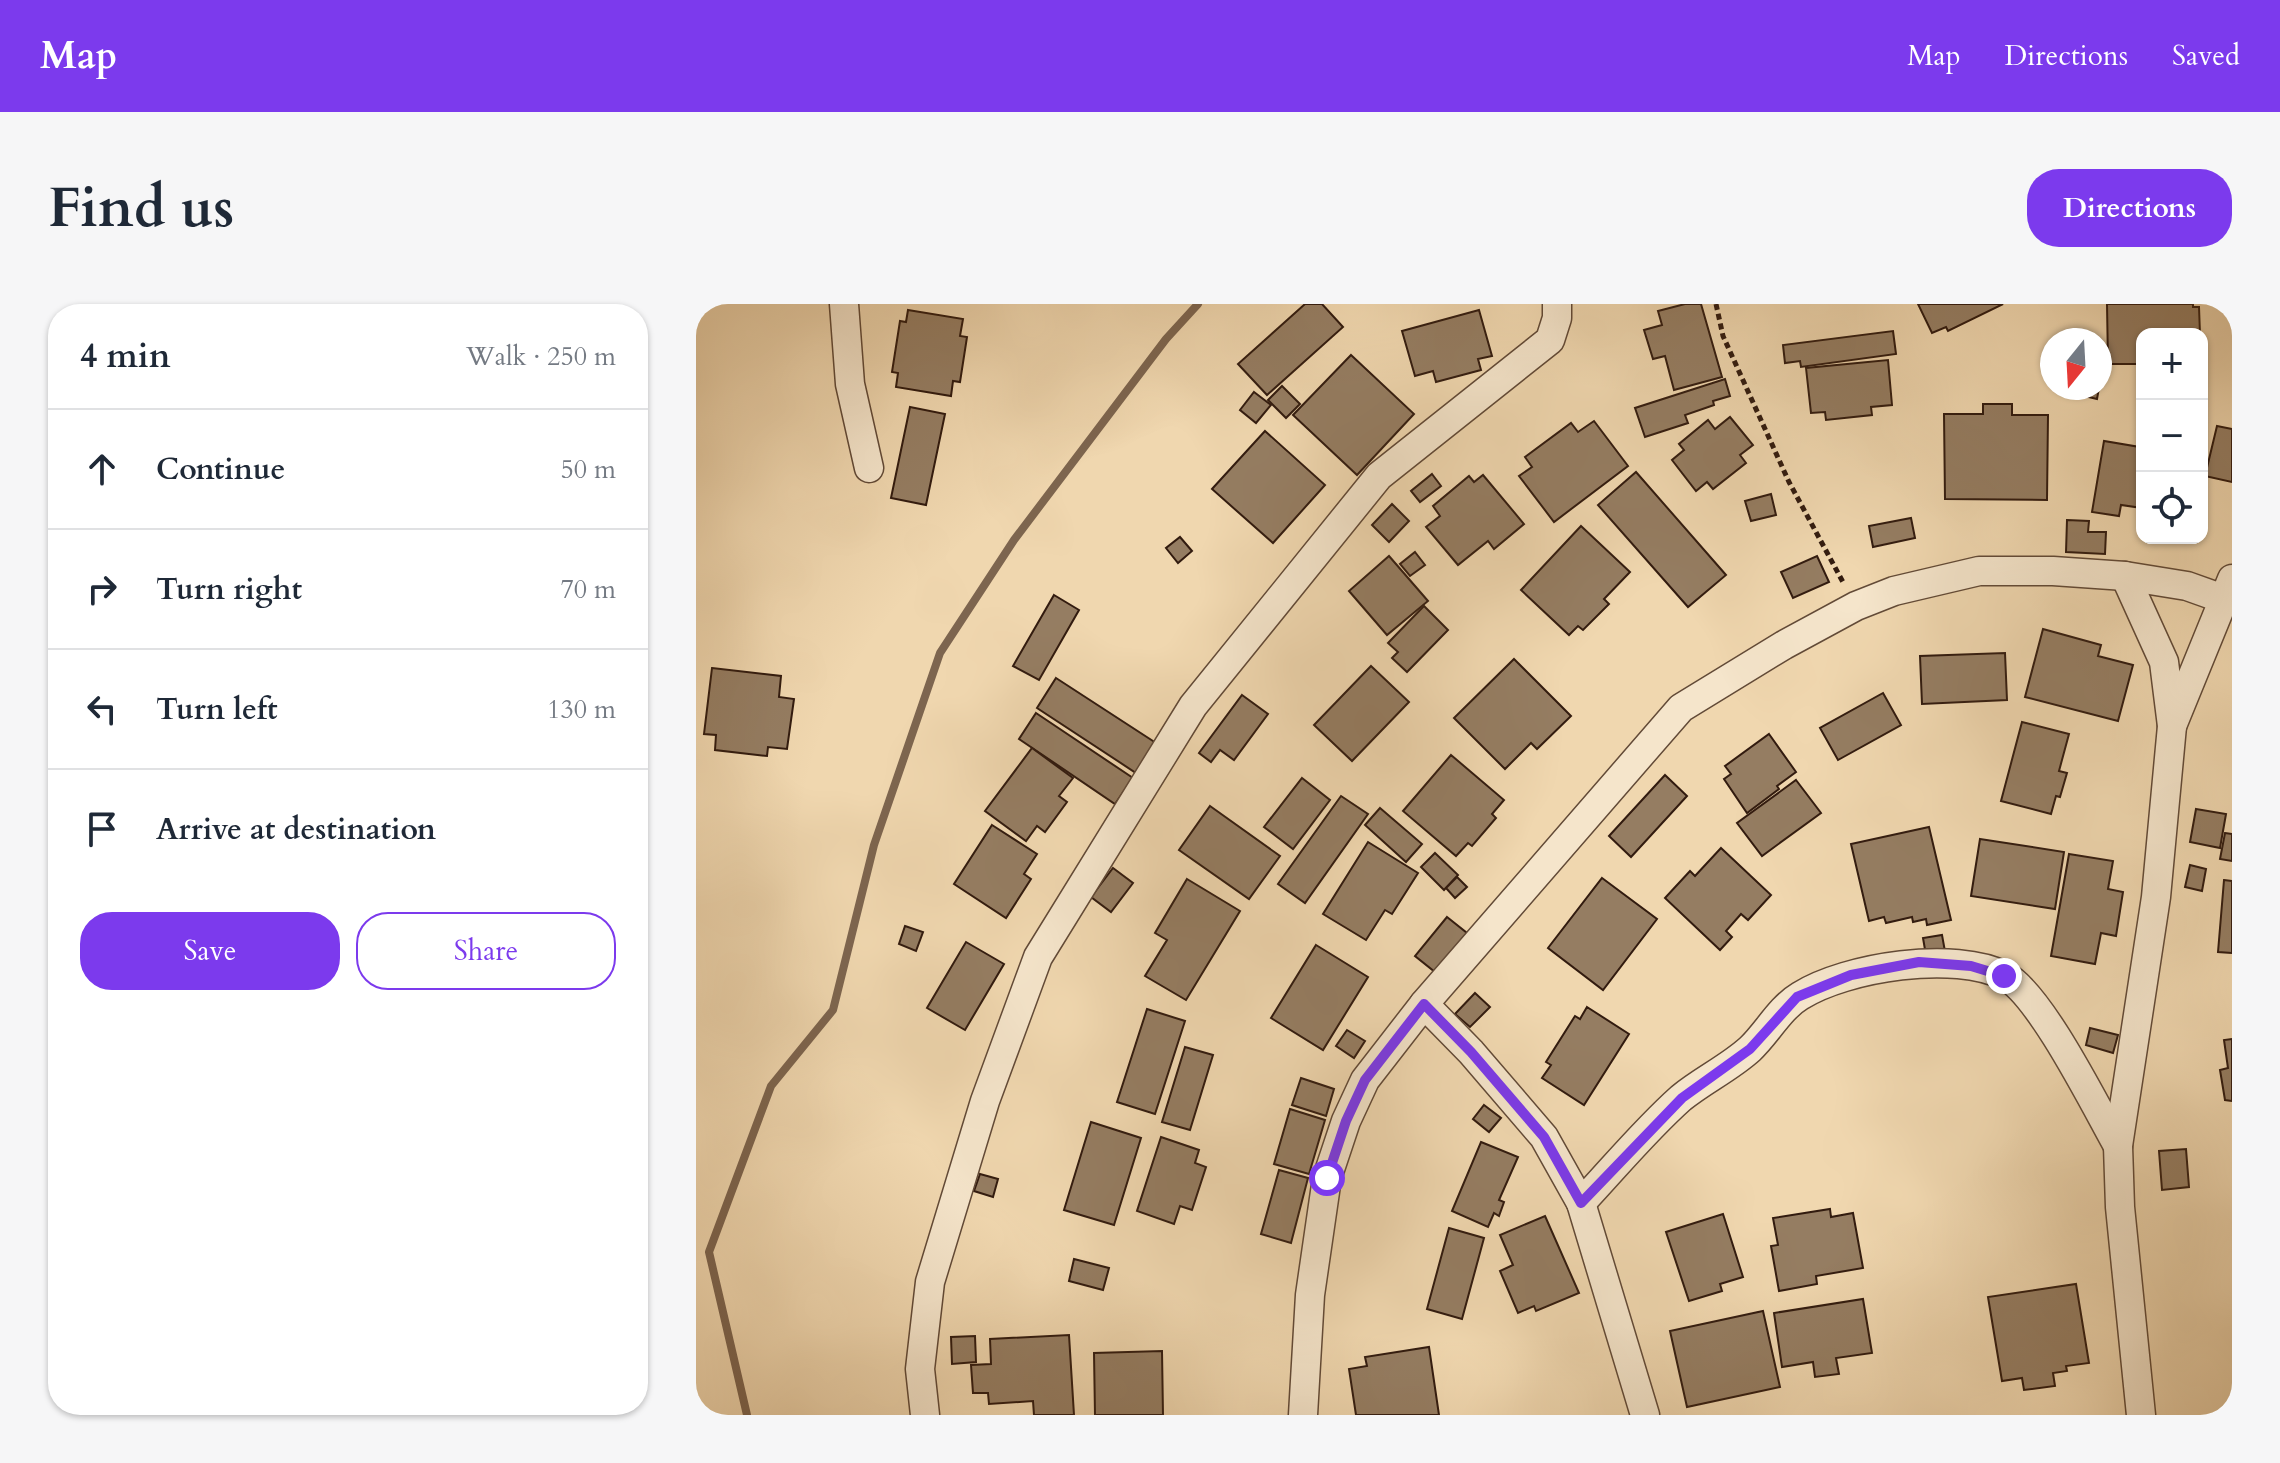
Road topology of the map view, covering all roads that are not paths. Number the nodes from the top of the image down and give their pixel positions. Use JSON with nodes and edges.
{"nodes":[{"id":1,"x":844,"y":304,"type":"edge"},
{"id":2,"x":1557,"y":304,"type":"edge"},
{"id":3,"x":869,"y":468,"type":"dead end"},
{"id":4,"x":2125,"y":576,"type":"junction"},
{"id":5,"x":2230,"y":593,"type":"edge"},
{"id":6,"x":2172,"y":726,"type":"junction"},
{"id":7,"x":1424,"y":1004,"type":"junction"},
{"id":8,"x":2118,"y":1146,"type":"junction"},
{"id":9,"x":1581,"y":1203,"type":"junction"},
{"id":10,"x":925,"y":1415,"type":"edge"},
{"id":11,"x":1303,"y":1415,"type":"edge"},
{"id":12,"x":1645,"y":1415,"type":"edge"},
{"id":13,"x":2141,"y":1415,"type":"edge"}],
"edges":[{"from":1,"to":3,"type":"street"},
{"from":2,"to":10,"type":"street"},
{"from":4,"to":5,"type":"street"},
{"from":4,"to":6,"type":"street"},
{"from":4,"to":7,"type":"street"},
{"from":5,"to":6,"type":"street"},
{"from":6,"to":8,"type":"street"},
{"from":7,"to":9,"type":"street"},
{"from":7,"to":11,"type":"street"},
{"from":8,"to":9,"type":"street"},
{"from":8,"to":13,"type":"street"},
{"from":9,"to":12,"type":"street"}]}
